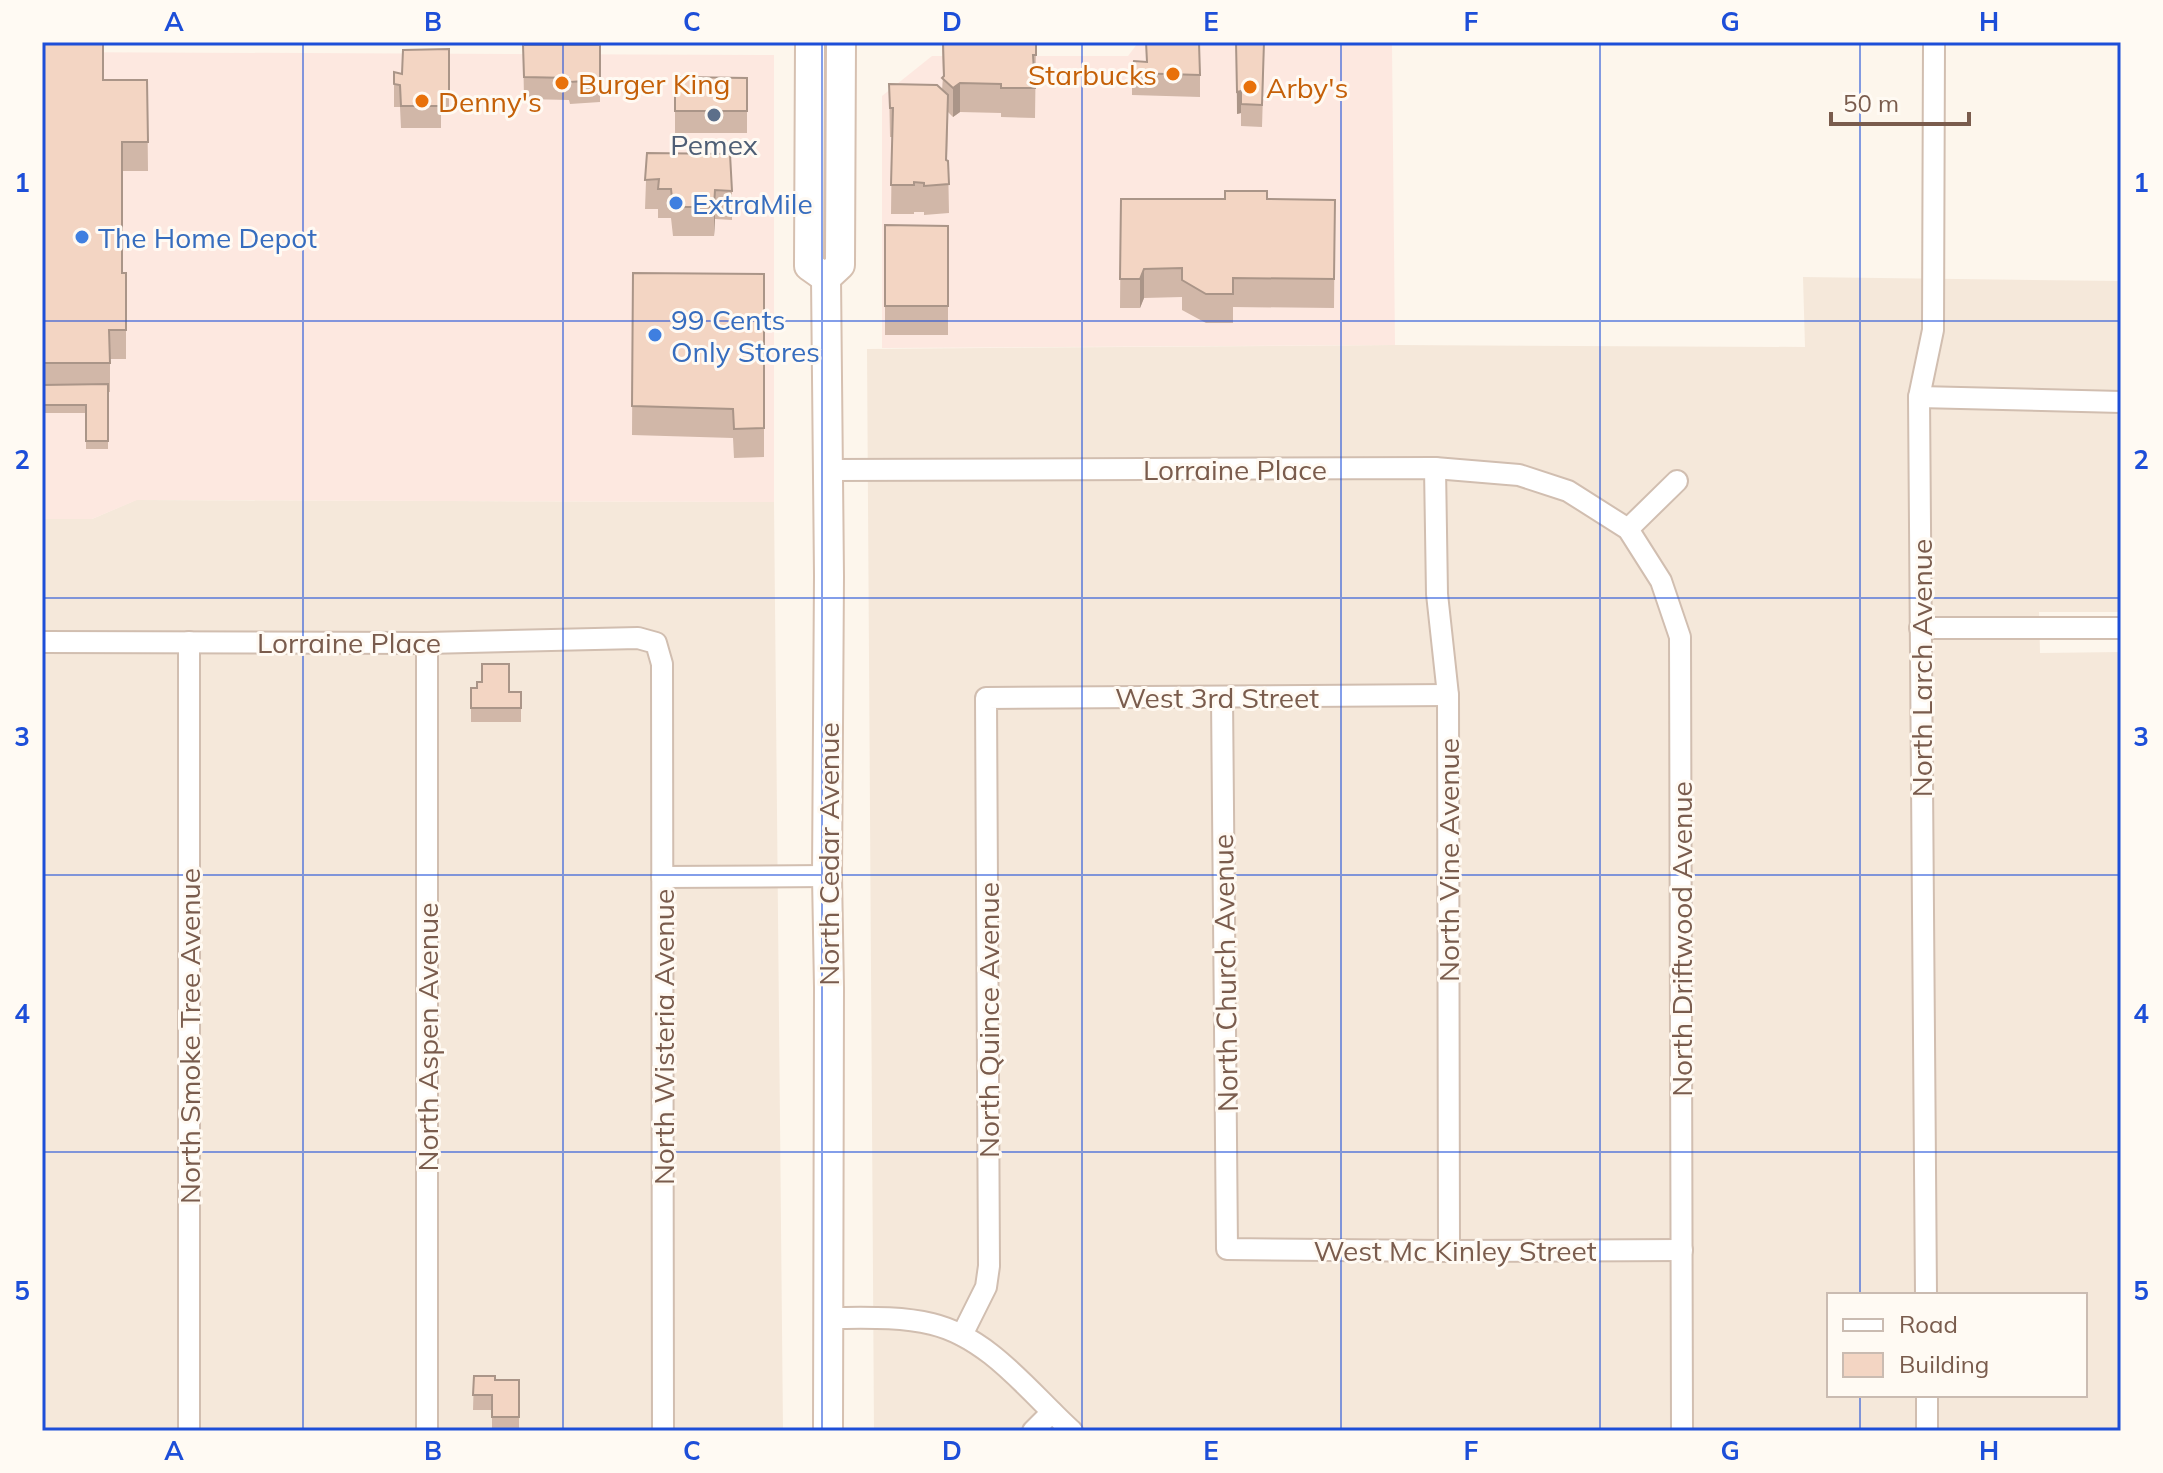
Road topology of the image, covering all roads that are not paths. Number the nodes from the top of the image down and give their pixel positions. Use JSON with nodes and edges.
{"nodes":[{"id":1,"x":810,"y":42,"type":"edge"},
{"id":2,"x":841,"y":42,"type":"edge"},
{"id":3,"x":1934,"y":42,"type":"edge"},
{"id":4,"x":826,"y":278,"type":"junction"},
{"id":5,"x":1919,"y":397,"type":"junction"},
{"id":6,"x":2121,"y":402,"type":"edge"},
{"id":7,"x":1435,"y":468,"type":"junction"},
{"id":8,"x":829,"y":470,"type":"junction"},
{"id":9,"x":1677,"y":481,"type":"dead end"},
{"id":10,"x":1628,"y":529,"type":"junction"},
{"id":11,"x":1920,"y":628,"type":"junction"},
{"id":12,"x":2121,"y":628,"type":"edge"},
{"id":13,"x":42,"y":642,"type":"edge"},
{"id":14,"x":189,"y":642,"type":"junction"},
{"id":15,"x":427,"y":643,"type":"junction"},
{"id":16,"x":656,"y":643,"type":"joint"},
{"id":17,"x":1448,"y":695,"type":"junction"},
{"id":18,"x":1222,"y":697,"type":"junction"},
{"id":19,"x":986,"y":698,"type":"joint"},
{"id":20,"x":827,"y":876,"type":"junction"},
{"id":21,"x":662,"y":877,"type":"junction"},
{"id":22,"x":1227,"y":1249,"type":"joint"},
{"id":23,"x":1682,"y":1250,"type":"junction"},
{"id":24,"x":1449,"y":1251,"type":"junction"},
{"id":25,"x":1926,"y":1293,"type":"edge"},
{"id":26,"x":828,"y":1318,"type":"junction"},
{"id":27,"x":962,"y":1335,"type":"junction"},
{"id":28,"x":1927,"y":1397,"type":"edge"},
{"id":29,"x":1052,"y":1412,"type":"junction"},
{"id":30,"x":189,"y":1431,"type":"edge"},
{"id":31,"x":427,"y":1431,"type":"edge"},
{"id":32,"x":663,"y":1431,"type":"edge"},
{"id":33,"x":828,"y":1431,"type":"edge"},
{"id":34,"x":1033,"y":1431,"type":"edge"},
{"id":35,"x":1072,"y":1431,"type":"edge"},
{"id":36,"x":1682,"y":1431,"type":"edge"},
{"id":37,"x":1927,"y":1431,"type":"edge"}],
"edges":[{"from":1,"to":4,"type":"main road","name":"North Cedar Avenue"},
{"from":2,"to":4,"type":"main road","name":"North Cedar Avenue"},
{"from":3,"to":5,"type":"street","name":"North Larch Avenue"},
{"from":4,"to":8,"type":"main road","name":"North Cedar Avenue"},
{"from":5,"to":6,"type":"street"},
{"from":5,"to":11,"type":"street","name":"North Larch Avenue"},
{"from":7,"to":8,"type":"street","name":"Lorraine Place"},
{"from":7,"to":10,"type":"street","name":"Lorraine Place"},
{"from":7,"to":17,"type":"street","name":"North Vine Avenue"},
{"from":8,"to":20,"type":"main road","name":"North Cedar Avenue"},
{"from":9,"to":10,"type":"street"},
{"from":10,"to":23,"type":"street","name":"North Driftwood Avenue"},
{"from":11,"to":12,"type":"street"},
{"from":11,"to":25,"type":"street","name":"North Larch Avenue"},
{"from":13,"to":14,"type":"street","name":"Lorraine Place"},
{"from":14,"to":15,"type":"street","name":"Lorraine Place"},
{"from":14,"to":30,"type":"street","name":"North Smoke Tree Avenue"},
{"from":15,"to":16,"type":"street","name":"Lorraine Place"},
{"from":15,"to":31,"type":"street","name":"North Aspen Avenue"},
{"from":16,"to":21,"type":"street","name":"North Wisteria Avenue"},
{"from":17,"to":18,"type":"street","name":"West 3rd Street"},
{"from":17,"to":24,"type":"street","name":"North Vine Avenue"},
{"from":18,"to":19,"type":"street","name":"West 3rd Street"},
{"from":18,"to":22,"type":"street","name":"North Church Avenue"},
{"from":19,"to":27,"type":"street","name":"North Quince Avenue"},
{"from":20,"to":21,"type":"street"},
{"from":20,"to":26,"type":"main road","name":"North Cedar Avenue"},
{"from":21,"to":32,"type":"street","name":"North Wisteria Avenue"},
{"from":22,"to":24,"type":"street","name":"West Mc Kinley Street"},
{"from":23,"to":24,"type":"street","name":"West Mc Kinley Street"},
{"from":23,"to":36,"type":"street","name":"North Driftwood Avenue"},
{"from":26,"to":27,"type":"street"},
{"from":26,"to":33,"type":"main road","name":"North Cedar Avenue"},
{"from":27,"to":29,"type":"street"},
{"from":28,"to":37,"type":"street"},
{"from":29,"to":34,"type":"street"},
{"from":29,"to":35,"type":"street"}]}
